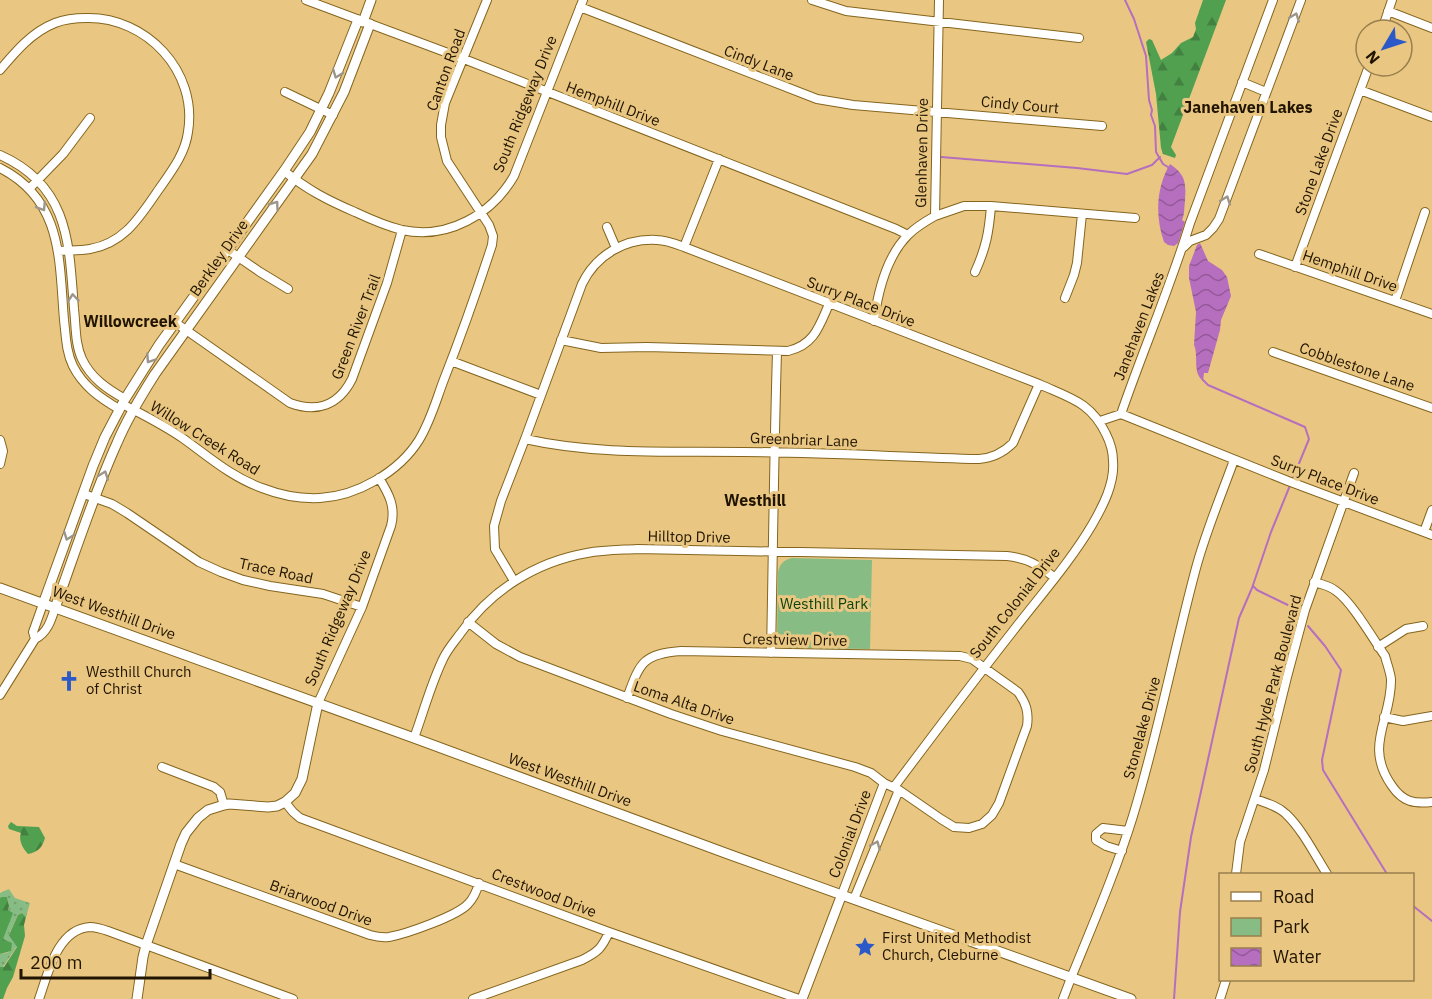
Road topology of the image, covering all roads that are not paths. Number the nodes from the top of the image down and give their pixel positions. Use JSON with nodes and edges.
{"nodes":[{"id":1,"x":306,"y":0,"type":"edge"},
{"id":2,"x":371,"y":0,"type":"edge"},
{"id":3,"x":486,"y":0,"type":"edge"},
{"id":4,"x":812,"y":0,"type":"edge"},
{"id":5,"x":939,"y":0,"type":"edge"},
{"id":6,"x":1273,"y":0,"type":"edge"},
{"id":7,"x":1301,"y":0,"type":"edge"},
{"id":8,"x":1392,"y":0,"type":"edge"},
{"id":9,"x":581,"y":4,"type":"edge"},
{"id":10,"x":1388,"y":11,"type":"junction"},
{"id":11,"x":1386,"y":18,"type":"edge"},
{"id":12,"x":364,"y":22,"type":"junction"},
{"id":13,"x":938,"y":22,"type":"junction"},
{"id":14,"x":1432,"y":28,"type":"edge"},
{"id":15,"x":1079,"y":38,"type":"dead end"},
{"id":16,"x":464,"y":59,"type":"junction"},
{"id":17,"x":0,"y":70,"type":"edge"},
{"id":18,"x":1364,"y":78,"type":"edge"},
{"id":19,"x":1242,"y":82,"type":"junction"},
{"id":20,"x":1360,"y":90,"type":"junction"},
{"id":21,"x":285,"y":92,"type":"dead end"},
{"id":22,"x":546,"y":92,"type":"junction"},
{"id":23,"x":1266,"y":92,"type":"junction"},
{"id":24,"x":321,"y":110,"type":"junction"},
{"id":25,"x":937,"y":111,"type":"junction"},
{"id":26,"x":333,"y":116,"type":"junction"},
{"id":27,"x":1432,"y":117,"type":"edge"},
{"id":28,"x":90,"y":118,"type":"dead end"},
{"id":29,"x":1102,"y":126,"type":"dead end"},
{"id":30,"x":0,"y":155,"type":"edge"},
{"id":31,"x":719,"y":159,"type":"junction"},
{"id":32,"x":0,"y":168,"type":"edge"},
{"id":33,"x":284,"y":171,"type":"junction"},
{"id":34,"x":294,"y":179,"type":"junction"},
{"id":35,"x":37,"y":181,"type":"junction"},
{"id":36,"x":28,"y":189,"type":"junction"},
{"id":37,"x":991,"y":206,"type":"junction"},
{"id":38,"x":1425,"y":212,"type":"dead end"},
{"id":39,"x":482,"y":213,"type":"junction"},
{"id":40,"x":1082,"y":214,"type":"junction"},
{"id":41,"x":935,"y":216,"type":"junction"},
{"id":42,"x":1135,"y":218,"type":"dead end"},
{"id":43,"x":607,"y":227,"type":"dead end"},
{"id":44,"x":402,"y":230,"type":"junction"},
{"id":45,"x":908,"y":235,"type":"junction"},
{"id":46,"x":1186,"y":242,"type":"junction"},
{"id":47,"x":684,"y":247,"type":"junction"},
{"id":48,"x":616,"y":248,"type":"junction"},
{"id":49,"x":228,"y":249,"type":"junction"},
{"id":50,"x":69,"y":250,"type":"junction"},
{"id":51,"x":58,"y":251,"type":"junction"},
{"id":52,"x":1258,"y":254,"type":"dead end"},
{"id":53,"x":238,"y":257,"type":"junction"},
{"id":54,"x":1295,"y":267,"type":"junction"},
{"id":55,"x":975,"y":272,"type":"dead end"},
{"id":56,"x":288,"y":289,"type":"dead end"},
{"id":57,"x":1065,"y":298,"type":"dead end"},
{"id":58,"x":1395,"y":301,"type":"junction"},
{"id":59,"x":829,"y":304,"type":"junction"},
{"id":60,"x":1432,"y":314,"type":"edge"},
{"id":61,"x":874,"y":321,"type":"junction"},
{"id":62,"x":176,"y":323,"type":"junction"},
{"id":63,"x":186,"y":330,"type":"junction"},
{"id":64,"x":561,"y":340,"type":"junction"},
{"id":65,"x":777,"y":352,"type":"junction"},
{"id":66,"x":1273,"y":352,"type":"dead end"},
{"id":67,"x":451,"y":361,"type":"junction"},
{"id":68,"x":1039,"y":384,"type":"junction"},
{"id":69,"x":541,"y":395,"type":"junction"},
{"id":70,"x":122,"y":404,"type":"junction"},
{"id":71,"x":1432,"y":408,"type":"edge"},
{"id":72,"x":133,"y":410,"type":"junction"},
{"id":73,"x":1121,"y":414,"type":"junction"},
{"id":74,"x":1100,"y":421,"type":"junction"},
{"id":75,"x":525,"y":439,"type":"junction"},
{"id":76,"x":0,"y":440,"type":"edge"},
{"id":77,"x":774,"y":452,"type":"junction"},
{"id":78,"x":1234,"y":460,"type":"junction"},
{"id":79,"x":0,"y":464,"type":"edge"},
{"id":80,"x":1354,"y":473,"type":"dead end"},
{"id":81,"x":379,"y":478,"type":"junction"},
{"id":82,"x":84,"y":494,"type":"junction"},
{"id":83,"x":96,"y":498,"type":"junction"},
{"id":84,"x":1343,"y":502,"type":"junction"},
{"id":85,"x":1432,"y":510,"type":"edge"},
{"id":86,"x":1428,"y":534,"type":"edge"},
{"id":87,"x":774,"y":553,"type":"junction"},
{"id":88,"x":1054,"y":577,"type":"junction"},
{"id":89,"x":514,"y":581,"type":"junction"},
{"id":90,"x":1314,"y":582,"type":"junction"},
{"id":91,"x":0,"y":588,"type":"edge"},
{"id":92,"x":43,"y":604,"type":"junction"},
{"id":93,"x":362,"y":607,"type":"junction"},
{"id":94,"x":55,"y":608,"type":"junction"},
{"id":95,"x":468,"y":622,"type":"junction"},
{"id":96,"x":1423,"y":626,"type":"dead end"},
{"id":97,"x":35,"y":639,"type":"junction"},
{"id":98,"x":1378,"y":647,"type":"junction"},
{"id":99,"x":771,"y":653,"type":"junction"},
{"id":100,"x":984,"y":668,"type":"junction"},
{"id":101,"x":0,"y":695,"type":"edge"},
{"id":102,"x":627,"y":698,"type":"junction"},
{"id":103,"x":318,"y":704,"type":"junction"},
{"id":104,"x":1432,"y":716,"type":"edge"},
{"id":105,"x":1384,"y":717,"type":"junction"},
{"id":106,"x":414,"y":738,"type":"junction"},
{"id":107,"x":162,"y":767,"type":"dead end"},
{"id":108,"x":884,"y":783,"type":"junction"},
{"id":109,"x":897,"y":788,"type":"junction"},
{"id":110,"x":1255,"y":799,"type":"junction"},
{"id":111,"x":1432,"y":801,"type":"edge"},
{"id":112,"x":285,"y":802,"type":"junction"},
{"id":113,"x":224,"y":804,"type":"junction"},
{"id":114,"x":1128,"y":831,"type":"junction"},
{"id":115,"x":1122,"y":851,"type":"junction"},
{"id":116,"x":174,"y":864,"type":"junction"},
{"id":117,"x":1236,"y":873,"type":"edge"},
{"id":118,"x":1326,"y":873,"type":"edge"},
{"id":119,"x":479,"y":883,"type":"junction"},
{"id":120,"x":842,"y":894,"type":"junction"},
{"id":121,"x":854,"y":899,"type":"junction"},
{"id":122,"x":609,"y":932,"type":"junction"},
{"id":123,"x":146,"y":945,"type":"junction"},
{"id":124,"x":1071,"y":978,"type":"junction"},
{"id":125,"x":1226,"y":981,"type":"edge"},
{"id":126,"x":39,"y":999,"type":"edge"},
{"id":127,"x":137,"y":999,"type":"edge"},
{"id":128,"x":293,"y":999,"type":"edge"},
{"id":129,"x":473,"y":999,"type":"edge"},
{"id":130,"x":800,"y":999,"type":"edge"},
{"id":131,"x":1063,"y":999,"type":"edge"},
{"id":132,"x":1131,"y":999,"type":"edge"},
{"id":133,"x":1220,"y":999,"type":"edge"}],
"edges":[{"from":1,"to":12,"type":"street","name":"Hemphill Drive"},
{"from":2,"to":12,"type":"street","name":"Berkley Drive"},
{"from":3,"to":16,"type":"street","name":"Canton Road"},
{"from":4,"to":13,"type":"street"},
{"from":5,"to":13,"type":"street","name":"Glenhaven Drive"},
{"from":6,"to":19,"type":"street","name":"Janehaven Lakes"},
{"from":23,"to":7,"type":"street","one_way":true},
{"from":8,"to":10,"type":"street"},
{"from":9,"to":22,"type":"street","name":"South Ridgeway Drive"},
{"from":9,"to":25,"type":"street","name":"Cindy Lane"},
{"from":10,"to":11,"type":"street"},
{"from":10,"to":14,"type":"street"},
{"from":12,"to":16,"type":"street","name":"Hemphill Drive"},
{"from":12,"to":24,"type":"street","name":"Berkley Drive","one_way":true},
{"from":12,"to":26,"type":"street","name":"Berkley Drive"},
{"from":13,"to":15,"type":"street"},
{"from":13,"to":25,"type":"street","name":"Glenhaven Drive"},
{"from":16,"to":22,"type":"street","name":"Hemphill Drive"},
{"from":16,"to":39,"type":"street","name":"Canton Road"},
{"from":17,"to":50,"type":"street"},
{"from":18,"to":20,"type":"street","name":"Stone Lake Drive"},
{"from":19,"to":23,"type":"street"},
{"from":19,"to":46,"type":"street","name":"Janehaven Lakes"},
{"from":20,"to":27,"type":"street"},
{"from":20,"to":54,"type":"street","name":"Stone Lake Drive"},
{"from":21,"to":24,"type":"street"},
{"from":22,"to":31,"type":"street","name":"Hemphill Drive"},
{"from":22,"to":39,"type":"street","name":"South Ridgeway Drive"},
{"from":46,"to":23,"type":"street","one_way":true},
{"from":24,"to":26,"type":"street"},
{"from":24,"to":33,"type":"street","name":"Berkley Drive"},
{"from":25,"to":29,"type":"street","name":"Cindy Court"},
{"from":25,"to":41,"type":"street","name":"Glenhaven Drive"},
{"from":26,"to":34,"type":"street","name":"Berkley Drive"},
{"from":28,"to":35,"type":"street"},
{"from":30,"to":35,"type":"street","name":"Willow Creek Road"},
{"from":31,"to":45,"type":"street","name":"Hemphill Drive"},
{"from":31,"to":47,"type":"street"},
{"from":32,"to":36,"type":"street","name":"Willow Creek Road"},
{"from":33,"to":34,"type":"street","name":"South Ridgeway Drive"},
{"from":33,"to":49,"type":"street","name":"Berkley Drive"},
{"from":34,"to":44,"type":"street","name":"South Ridgeway Drive"},
{"from":53,"to":34,"type":"street","name":"Berkley Drive","one_way":true},
{"from":35,"to":36,"type":"street"},
{"from":35,"to":50,"type":"street","name":"Willow Creek Road"},
{"from":36,"to":51,"type":"street","name":"Willow Creek Road","one_way":true},
{"from":37,"to":40,"type":"street"},
{"from":37,"to":41,"type":"street"},
{"from":37,"to":55,"type":"street"},
{"from":38,"to":58,"type":"street"},
{"from":39,"to":44,"type":"street","name":"South Ridgeway Drive"},
{"from":39,"to":67,"type":"street"},
{"from":40,"to":42,"type":"street"},
{"from":40,"to":57,"type":"street"},
{"from":41,"to":45,"type":"street","name":"Glenhaven Drive"},
{"from":43,"to":48,"type":"street"},
{"from":44,"to":63,"type":"street","name":"Green River Trail"},
{"from":45,"to":61,"type":"street","name":"Glenhaven Drive"},
{"from":46,"to":73,"type":"street","name":"Janehaven Lakes"},
{"from":47,"to":48,"type":"street","name":"Surry Place Drive"},
{"from":47,"to":59,"type":"street","name":"Surry Place Drive"},
{"from":48,"to":64,"type":"street","name":"Surry Place Drive"},
{"from":49,"to":53,"type":"street"},
{"from":49,"to":62,"type":"street","name":"Berkley Drive"},
{"from":50,"to":51,"type":"street"},
{"from":70,"to":50,"type":"street","name":"Willow Creek Road","one_way":true},
{"from":51,"to":70,"type":"street","name":"Willow Creek Road"},
{"from":52,"to":54,"type":"street","name":"Hemphill Drive"},
{"from":53,"to":56,"type":"street"},
{"from":53,"to":63,"type":"street","name":"Berkley Drive"},
{"from":54,"to":58,"type":"street","name":"Hemphill Drive"},
{"from":58,"to":60,"type":"street","name":"Hemphill Drive"},
{"from":59,"to":61,"type":"street","name":"Surry Place Drive"},
{"from":59,"to":65,"type":"street"},
{"from":61,"to":68,"type":"street","name":"Surry Place Drive"},
{"from":62,"to":63,"type":"street","name":"Green River Trail"},
{"from":62,"to":70,"type":"street","name":"Berkley Drive","one_way":true},
{"from":63,"to":72,"type":"street","name":"Berkley Drive"},
{"from":64,"to":65,"type":"street"},
{"from":64,"to":69,"type":"street","name":"Surry Place Drive"},
{"from":65,"to":77,"type":"street"},
{"from":66,"to":71,"type":"street","name":"Cobblestone Lane"},
{"from":67,"to":69,"type":"street"},
{"from":67,"to":81,"type":"street"},
{"from":68,"to":74,"type":"street","name":"Surry Place Drive"},
{"from":68,"to":77,"type":"street","name":"Greenbriar Lane"},
{"from":69,"to":75,"type":"street","name":"Surry Place Drive"},
{"from":70,"to":72,"type":"street","name":"Willow Creek Road"},
{"from":70,"to":82,"type":"street","name":"Berkley Drive"},
{"from":72,"to":81,"type":"street","name":"Willow Creek Road"},
{"from":83,"to":72,"type":"street","name":"Berkley Drive","one_way":true},
{"from":73,"to":74,"type":"street"},
{"from":73,"to":78,"type":"street","name":"Surry Place Drive"},
{"from":74,"to":88,"type":"street","name":"South Colonial Drive"},
{"from":75,"to":77,"type":"street","name":"Greenbriar Lane"},
{"from":75,"to":89,"type":"street","name":"Surry Place Drive"},
{"from":76,"to":79,"type":"street"},
{"from":77,"to":87,"type":"street"},
{"from":78,"to":84,"type":"street","name":"Surry Place Drive"},
{"from":78,"to":114,"type":"street","name":"Stonelake Drive"},
{"from":80,"to":84,"type":"street","name":"South Hyde Park Boulevard"},
{"from":81,"to":93,"type":"street","name":"South Ridgeway Drive"},
{"from":82,"to":83,"type":"street","name":"Trace Road"},
{"from":82,"to":92,"type":"street","name":"Berkley Drive","one_way":true},
{"from":83,"to":93,"type":"street","name":"Trace Road"},
{"from":83,"to":94,"type":"street","name":"Berkley Drive"},
{"from":84,"to":86,"type":"street","name":"Surry Place Drive"},
{"from":84,"to":90,"type":"street","name":"South Hyde Park Boulevard"},
{"from":85,"to":86,"type":"street"},
{"from":87,"to":88,"type":"street","name":"Hilltop Drive"},
{"from":87,"to":89,"type":"street","name":"Hilltop Drive"},
{"from":87,"to":99,"type":"street"},
{"from":88,"to":100,"type":"street","name":"South Colonial Drive"},
{"from":89,"to":95,"type":"street","name":"Hilltop Drive"},
{"from":90,"to":98,"type":"street"},
{"from":90,"to":110,"type":"street","name":"South Hyde Park Boulevard"},
{"from":91,"to":92,"type":"street","name":"West Westhill Drive"},
{"from":92,"to":94,"type":"street","name":"West Westhill Drive"},
{"from":92,"to":97,"type":"street","name":"Berkley Drive"},
{"from":93,"to":103,"type":"street","name":"South Ridgeway Drive"},
{"from":94,"to":97,"type":"street","name":"Berkley Drive"},
{"from":94,"to":103,"type":"street","name":"West Westhill Drive"},
{"from":95,"to":102,"type":"street","name":"Loma Alta Drive"},
{"from":95,"to":106,"type":"street","name":"Hilltop Drive"},
{"from":96,"to":98,"type":"street"},
{"from":97,"to":101,"type":"street","name":"Berkley Drive"},
{"from":98,"to":105,"type":"street"},
{"from":99,"to":100,"type":"street","name":"Crestview Drive"},
{"from":99,"to":102,"type":"street","name":"Crestview Drive"},
{"from":100,"to":109,"type":"street","name":"South Colonial Drive"},
{"from":100,"to":109,"type":"street","name":"Crestview Drive"},
{"from":102,"to":108,"type":"street","name":"Loma Alta Drive"},
{"from":103,"to":106,"type":"street","name":"West Westhill Drive"},
{"from":103,"to":112,"type":"street","name":"South Ridgeway Drive"},
{"from":104,"to":105,"type":"street"},
{"from":105,"to":111,"type":"street"},
{"from":106,"to":120,"type":"street","name":"West Westhill Drive"},
{"from":107,"to":113,"type":"street"},
{"from":108,"to":109,"type":"street","name":"Loma Alta Drive"},
{"from":108,"to":120,"type":"street","name":"Colonial Drive"},
{"from":121,"to":109,"type":"street","name":"Colonial Drive","one_way":true},
{"from":110,"to":117,"type":"street","name":"South Hyde Park Boulevard"},
{"from":110,"to":118,"type":"street"},
{"from":112,"to":113,"type":"street"},
{"from":112,"to":119,"type":"street","name":"Crestwood Drive"},
{"from":113,"to":116,"type":"street"},
{"from":114,"to":115,"type":"street","name":"Stonelake Drive"},
{"from":114,"to":115,"type":"street"},
{"from":115,"to":124,"type":"street","name":"Stonelake Drive"},
{"from":116,"to":119,"type":"street","name":"Briarwood Drive"},
{"from":116,"to":123,"type":"street"},
{"from":119,"to":122,"type":"street","name":"Crestwood Drive"},
{"from":120,"to":121,"type":"street","name":"West Westhill Drive"},
{"from":120,"to":130,"type":"street"},
{"from":121,"to":124,"type":"street","name":"West Westhill Drive"},
{"from":122,"to":129,"type":"street"},
{"from":122,"to":130,"type":"street","name":"Crestwood Drive"},
{"from":123,"to":126,"type":"street"},
{"from":123,"to":127,"type":"street"},
{"from":123,"to":128,"type":"street"},
{"from":124,"to":131,"type":"street","name":"Stonelake Drive"},
{"from":124,"to":132,"type":"street","name":"West Westhill Drive"},
{"from":125,"to":133,"type":"street"}]}
